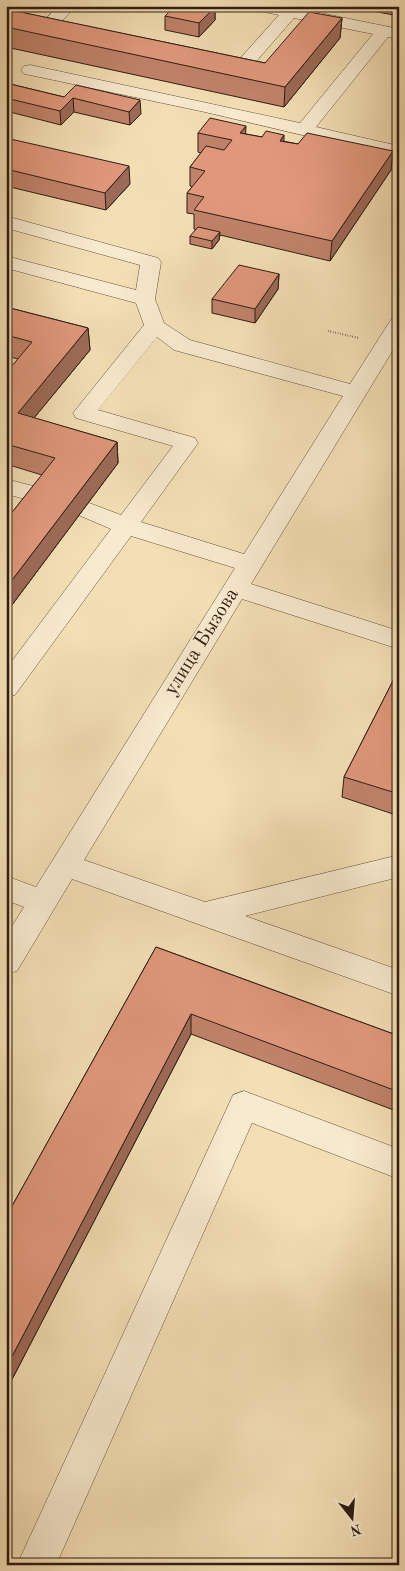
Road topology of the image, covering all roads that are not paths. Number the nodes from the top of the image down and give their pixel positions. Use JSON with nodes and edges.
{"nodes":[{"id":1,"x":68,"y":6,"type":"edge"},
{"id":2,"x":261,"y":6,"type":"edge"},
{"id":3,"x":293,"y":9,"type":"edge"},
{"id":4,"x":54,"y":19,"type":"edge"},
{"id":5,"x":391,"y":32,"type":"edge"},
{"id":6,"x":30,"y":70,"type":"dead end"},
{"id":7,"x":233,"y":77,"type":"edge"},
{"id":8,"x":219,"y":93,"type":"edge"},
{"id":9,"x":205,"y":107,"type":"junction"},
{"id":10,"x":303,"y":130,"type":"junction"},
{"id":11,"x":399,"y":152,"type":"edge"},
{"id":12,"x":6,"y":222,"type":"edge"},
{"id":13,"x":6,"y":262,"type":"edge"},
{"id":14,"x":145,"y":299,"type":"junction"},
{"id":15,"x":399,"y":322,"type":"edge"},
{"id":16,"x":155,"y":326,"type":"junction"},
{"id":17,"x":355,"y":392,"type":"junction"},
{"id":18,"x":6,"y":486,"type":"edge"},
{"id":19,"x":44,"y":496,"type":"edge"},
{"id":20,"x":84,"y":509,"type":"edge"},
{"id":21,"x":126,"y":526,"type":"junction"},
{"id":22,"x":250,"y":564,"type":"junction"},
{"id":23,"x":236,"y":588,"type":"junction"},
{"id":24,"x":399,"y":640,"type":"edge"},
{"id":25,"x":6,"y":688,"type":"edge"},
{"id":26,"x":66,"y":865,"type":"junction"},
{"id":27,"x":399,"y":866,"type":"edge"},
{"id":28,"x":6,"y":888,"type":"edge"},
{"id":29,"x":44,"y":902,"type":"junction"},
{"id":30,"x":205,"y":914,"type":"junction"},
{"id":31,"x":6,"y":962,"type":"edge"},
{"id":32,"x":399,"y":983,"type":"edge"},
{"id":33,"x":399,"y":1164,"type":"edge"},
{"id":34,"x":36,"y":1565,"type":"edge"}],
"edges":[{"from":1,"to":4,"type":"street"},
{"from":2,"to":3,"type":"street"},
{"from":3,"to":5,"type":"street"},
{"from":3,"to":7,"type":"street"},
{"from":5,"to":10,"type":"street"},
{"from":6,"to":9,"type":"street"},
{"from":8,"to":9,"type":"street"},
{"from":9,"to":10,"type":"street"},
{"from":10,"to":11,"type":"street"},
{"from":12,"to":14,"type":"street"},
{"from":13,"to":14,"type":"street"},
{"from":14,"to":16,"type":"street"},
{"from":15,"to":17,"type":"street","name":"улица Бызова"},
{"from":16,"to":17,"type":"street"},
{"from":16,"to":21,"type":"street"},
{"from":17,"to":22,"type":"street","name":"улица Бызова"},
{"from":18,"to":19,"type":"street"},
{"from":20,"to":21,"type":"street"},
{"from":21,"to":22,"type":"street"},
{"from":21,"to":25,"type":"street"},
{"from":22,"to":23,"type":"street","name":"улица Бызова"},
{"from":23,"to":24,"type":"street"},
{"from":23,"to":26,"type":"street","name":"улица Бызова"},
{"from":26,"to":29,"type":"street","name":"улица Бызова"},
{"from":26,"to":30,"type":"street"},
{"from":27,"to":30,"type":"street"},
{"from":28,"to":29,"type":"street"},
{"from":29,"to":31,"type":"street","name":"улица Бызова"},
{"from":30,"to":32,"type":"street"},
{"from":33,"to":34,"type":"street"}]}
